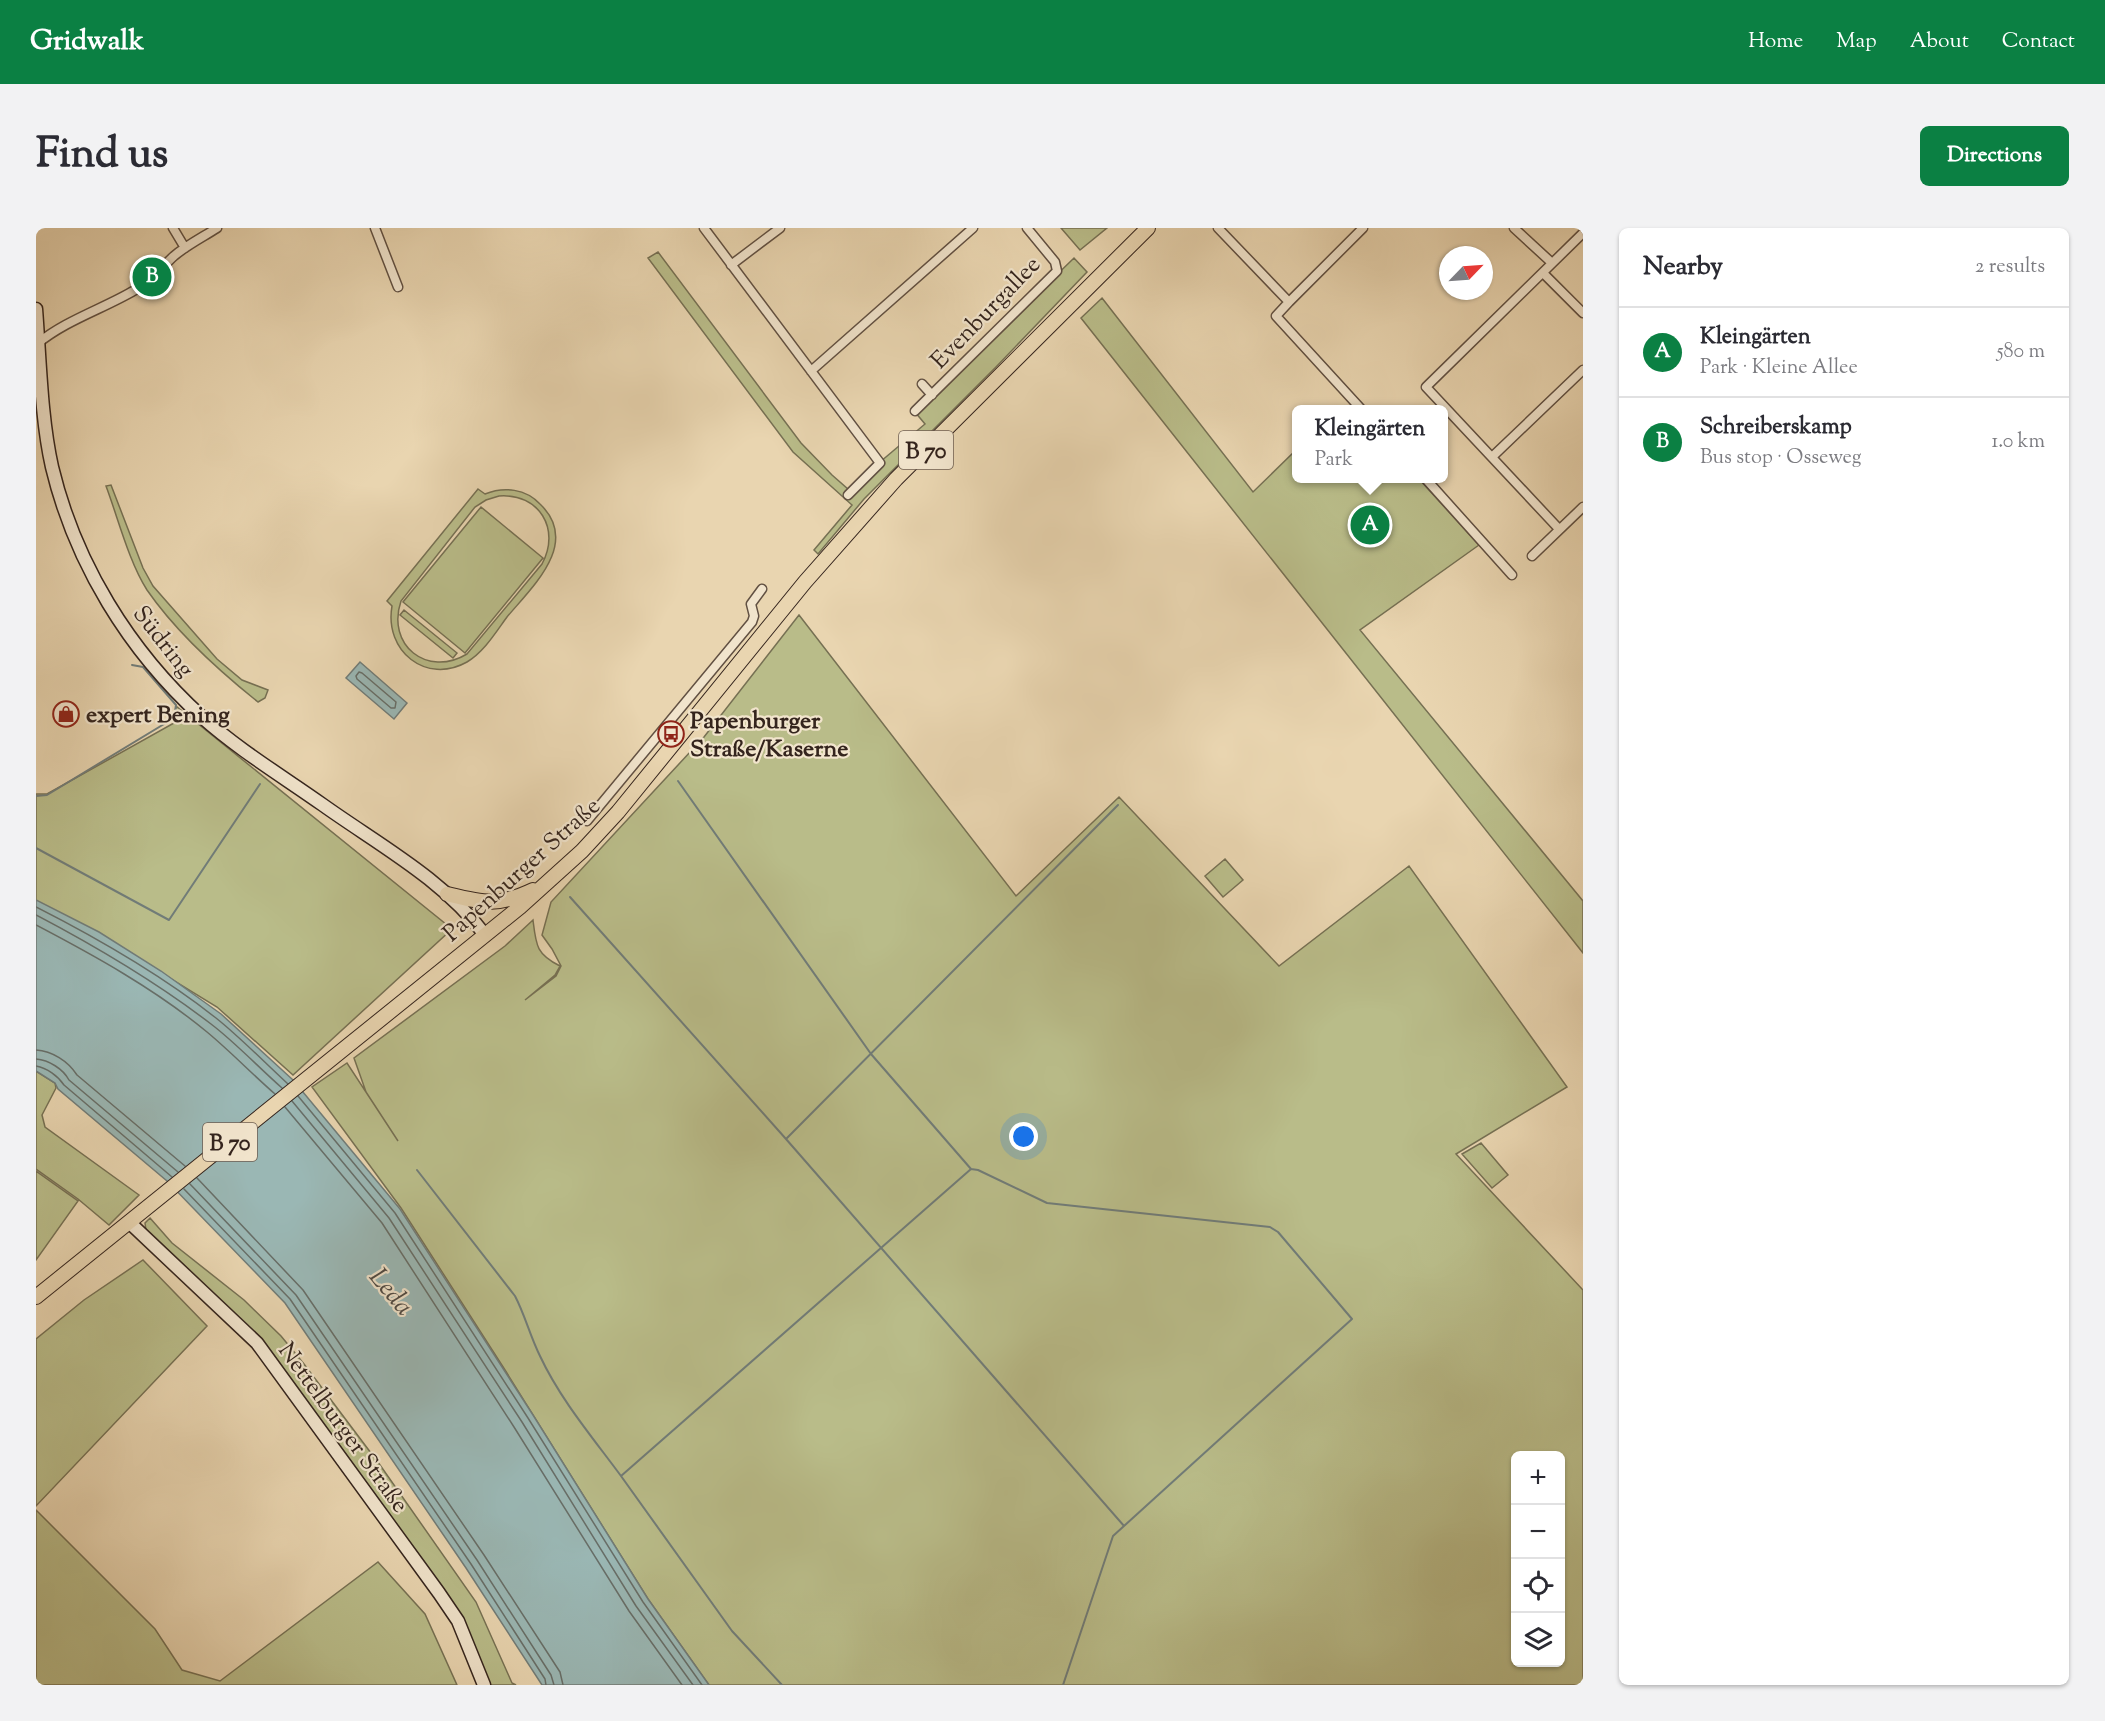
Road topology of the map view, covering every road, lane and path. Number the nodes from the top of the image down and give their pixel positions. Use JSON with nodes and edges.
{"nodes":[{"id":1,"x":173,"y":228,"type":"edge"},
{"id":2,"x":217,"y":228,"type":"edge"},
{"id":3,"x":375,"y":228,"type":"edge"},
{"id":4,"x":704,"y":228,"type":"edge"},
{"id":5,"x":780,"y":228,"type":"edge"},
{"id":6,"x":973,"y":228,"type":"edge"},
{"id":7,"x":1027,"y":228,"type":"edge"},
{"id":8,"x":1148,"y":228,"type":"edge"},
{"id":9,"x":1218,"y":228,"type":"edge"},
{"id":10,"x":1363,"y":228,"type":"edge"},
{"id":11,"x":1514,"y":228,"type":"edge"},
{"id":12,"x":1583,"y":233,"type":"edge"},
{"id":13,"x":185,"y":248,"type":"junction"},
{"id":14,"x":1552,"y":263,"type":"junction"},
{"id":15,"x":731,"y":265,"type":"junction"},
{"id":16,"x":1543,"y":273,"type":"junction"},
{"id":17,"x":398,"y":287,"type":"dead end"},
{"id":18,"x":1289,"y":302,"type":"junction"},
{"id":19,"x":36,"y":309,"type":"edge"},
{"id":20,"x":1583,"y":313,"type":"edge"},
{"id":21,"x":37,"y":344,"type":"edge"},
{"id":22,"x":1583,"y":370,"type":"edge"},
{"id":23,"x":811,"y":371,"type":"junction"},
{"id":24,"x":922,"y":384,"type":"dead end"},
{"id":25,"x":932,"y":395,"type":"junction"},
{"id":26,"x":1357,"y":405,"type":"edge"},
{"id":27,"x":1443,"y":405,"type":"edge"},
{"id":28,"x":1448,"y":410,"type":"edge"},
{"id":29,"x":915,"y":411,"type":"dead end"},
{"id":30,"x":1492,"y":457,"type":"junction"},
{"id":31,"x":1430,"y":483,"type":"edge"},
{"id":32,"x":848,"y":495,"type":"dead end"},
{"id":33,"x":1583,"y":507,"type":"edge"},
{"id":34,"x":1559,"y":529,"type":"junction"},
{"id":35,"x":1532,"y":556,"type":"dead end"},
{"id":36,"x":1512,"y":574,"type":"dead end"},
{"id":37,"x":762,"y":589,"type":"dead end"},
{"id":38,"x":587,"y":822,"type":"dead end"},
{"id":39,"x":545,"y":884,"type":"junction"},
{"id":40,"x":447,"y":894,"type":"junction"},
{"id":41,"x":485,"y":935,"type":"junction"},
{"id":42,"x":130,"y":1223,"type":"junction"},
{"id":43,"x":36,"y":1298,"type":"edge"},
{"id":44,"x":484,"y":1685,"type":"edge"}],
"edges":[{"from":1,"to":13,"type":"street"},
{"from":2,"to":13,"type":"street"},
{"from":3,"to":17,"type":"street"},
{"from":4,"to":15,"type":"street"},
{"from":5,"to":15,"type":"street"},
{"from":6,"to":23,"type":"street"},
{"from":7,"to":25,"type":"street","name":"Evenburgallee"},
{"from":8,"to":39,"type":"main road","name":"Papenburger Straße","number":"B 70"},
{"from":9,"to":18,"type":"street"},
{"from":10,"to":18,"type":"street"},
{"from":11,"to":14,"type":"street"},
{"from":12,"to":14,"type":"street"},
{"from":13,"to":21,"type":"street"},
{"from":14,"to":16,"type":"street"},
{"from":15,"to":23,"type":"street"},
{"from":16,"to":20,"type":"street"},
{"from":16,"to":27,"type":"street"},
{"from":18,"to":26,"type":"street"},
{"from":19,"to":21,"type":"main road","name":"Südring"},
{"from":21,"to":40,"type":"main road","name":"Südring"},
{"from":22,"to":30,"type":"street"},
{"from":23,"to":32,"type":"street"},
{"from":24,"to":25,"type":"street","name":"Evenburgallee"},
{"from":25,"to":29,"type":"street","name":"Evenburgallee"},
{"from":28,"to":30,"type":"street"},
{"from":30,"to":34,"type":"street"},
{"from":31,"to":36,"type":"street"},
{"from":33,"to":34,"type":"street"},
{"from":34,"to":35,"type":"street"},
{"from":37,"to":38,"type":"street"},
{"from":39,"to":40,"type":"main road"},
{"from":39,"to":41,"type":"main road","name":"Papenburger Straße","number":"B 70"},
{"from":40,"to":41,"type":"main road","name":"Südring"},
{"from":41,"to":42,"type":"main road","name":"Papenburger Straße","number":"B 70"},
{"from":42,"to":43,"type":"main road","name":"Papenburger Straße","number":"B 70"},
{"from":42,"to":44,"type":"main road","name":"Nettelburger Straße"}]}
